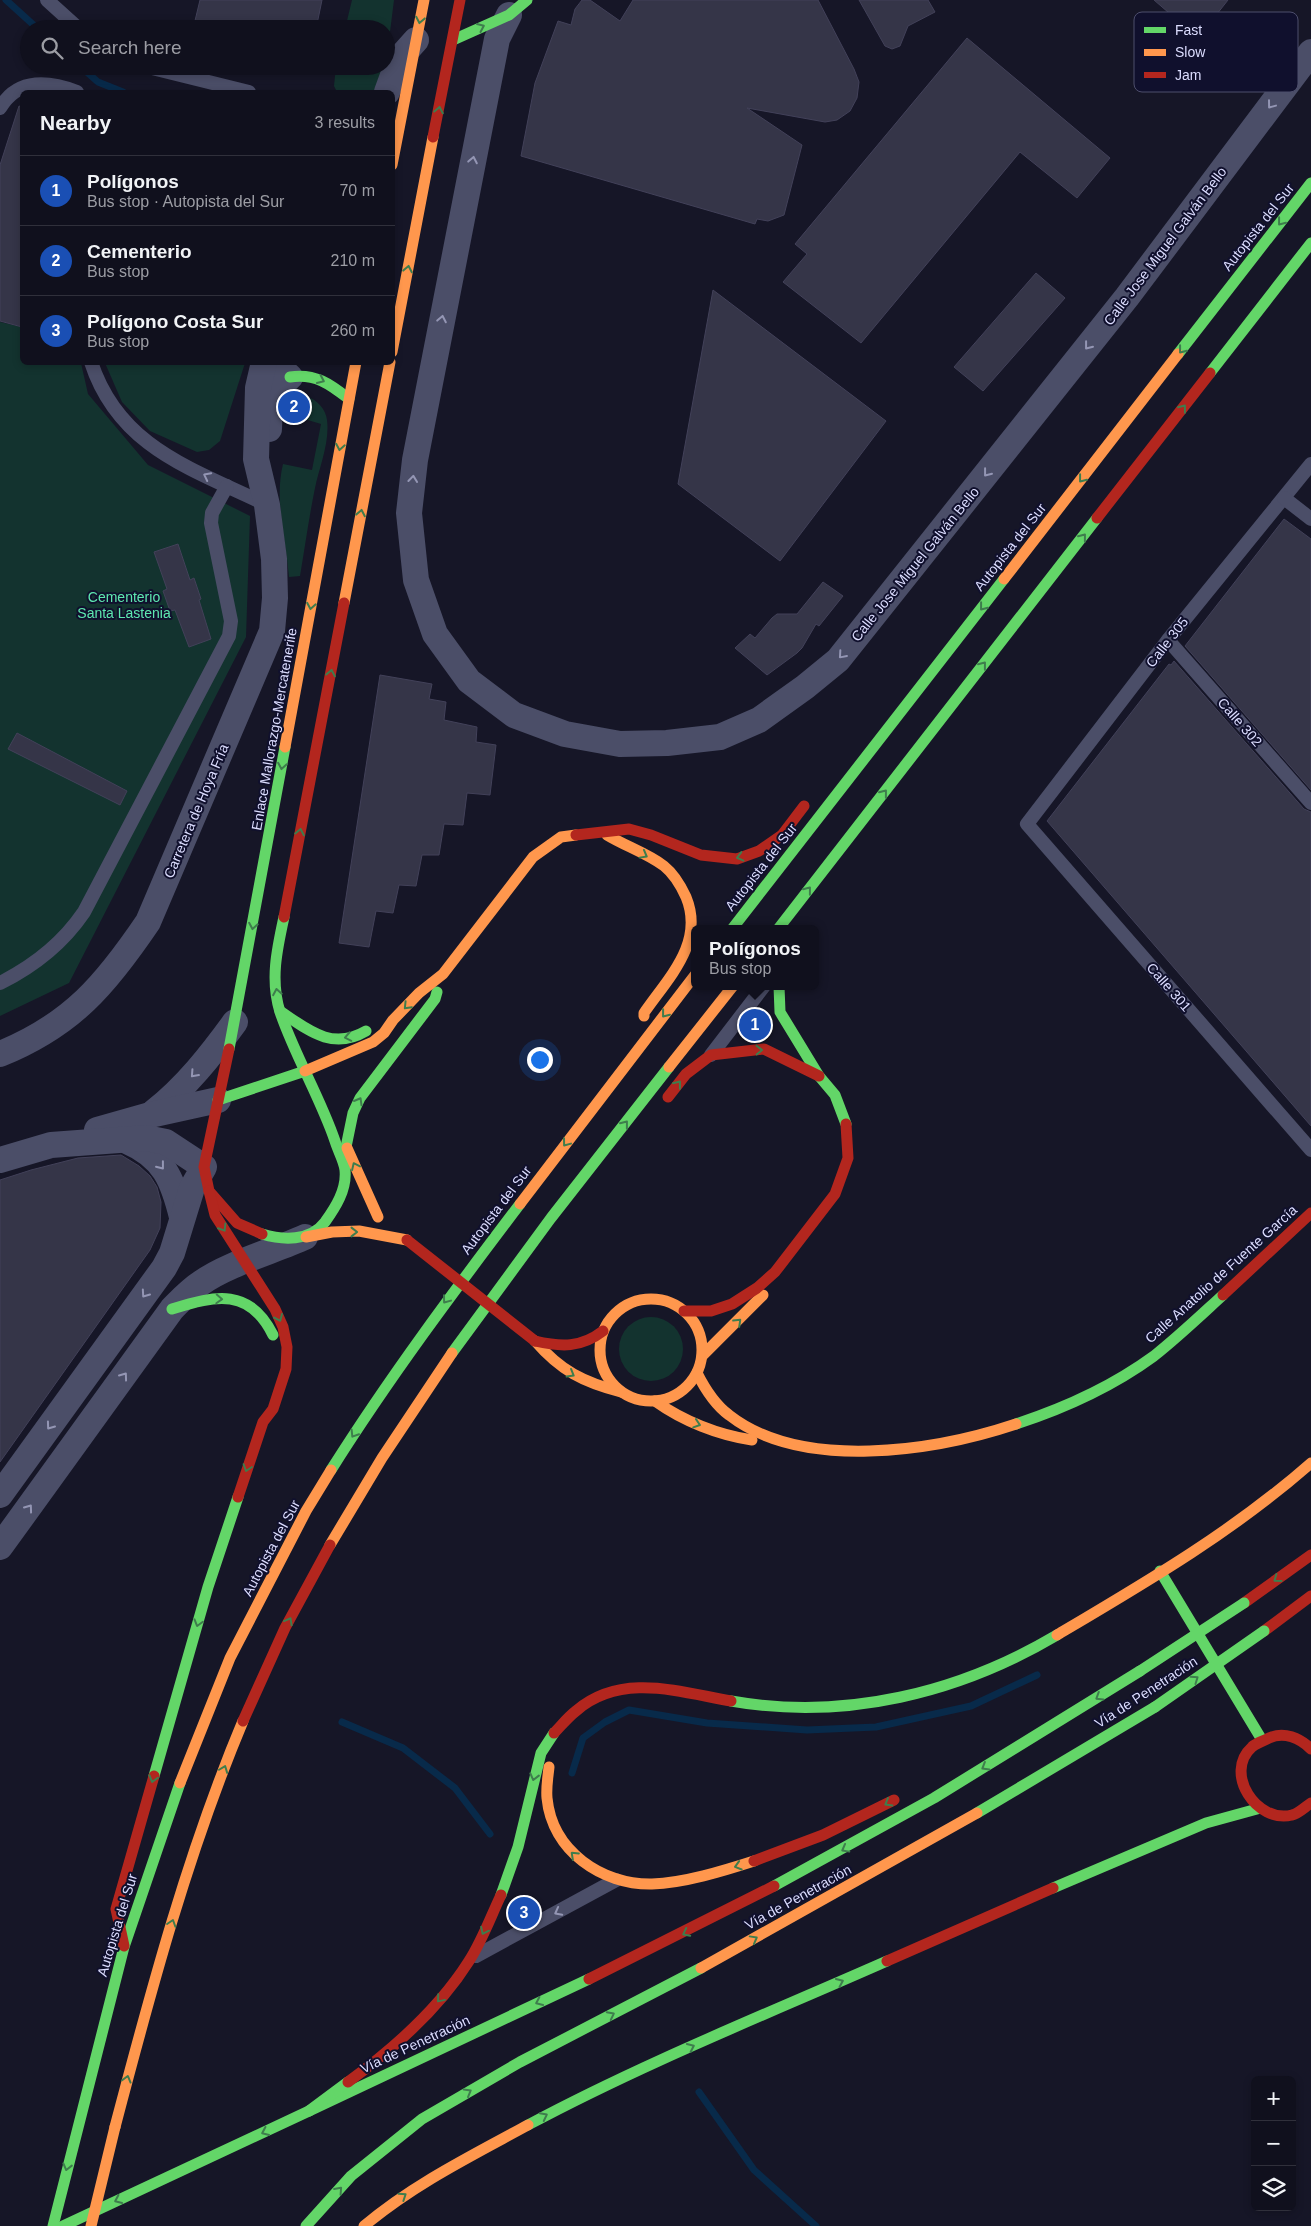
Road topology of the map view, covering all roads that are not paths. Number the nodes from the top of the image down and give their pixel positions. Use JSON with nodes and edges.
{"nodes":[{"id":1,"x":47,"y":0,"type":"edge"},
{"id":2,"x":424,"y":0,"type":"edge"},
{"id":3,"x":460,"y":0,"type":"edge"},
{"id":4,"x":518,"y":7,"type":"edge"},
{"id":5,"x":69,"y":20,"type":"edge"},
{"id":6,"x":416,"y":40,"type":"junction"},
{"id":7,"x":453,"y":40,"type":"junction"},
{"id":8,"x":1311,"y":52,"type":"edge"},
{"id":9,"x":1298,"y":69,"type":"edge"},
{"id":10,"x":395,"y":70,"type":"edge"},
{"id":11,"x":180,"y":75,"type":"edge"},
{"id":12,"x":393,"y":75,"type":"edge"},
{"id":13,"x":70,"y":90,"type":"edge"},
{"id":14,"x":241,"y":90,"type":"edge"},
{"id":15,"x":388,"y":90,"type":"edge"},
{"id":16,"x":1281,"y":92,"type":"edge"},
{"id":17,"x":0,"y":108,"type":"edge"},
{"id":18,"x":395,"y":149,"type":"edge"},
{"id":19,"x":1311,"y":183,"type":"edge"},
{"id":20,"x":1311,"y":243,"type":"edge"},
{"id":21,"x":395,"y":337,"type":"edge"},
{"id":22,"x":92,"y":365,"type":"edge"},
{"id":23,"x":263,"y":365,"type":"edge"},
{"id":24,"x":355,"y":365,"type":"edge"},
{"id":25,"x":389,"y":365,"type":"edge"},
{"id":26,"x":282,"y":370,"type":"edge"},
{"id":27,"x":349,"y":399,"type":"junction"},
{"id":28,"x":1311,"y":464,"type":"edge"},
{"id":29,"x":227,"y":486,"type":"junction"},
{"id":30,"x":1284,"y":498,"type":"junction"},
{"id":31,"x":266,"y":505,"type":"junction"},
{"id":32,"x":1311,"y":519,"type":"edge"},
{"id":33,"x":1168,"y":640,"type":"junction"},
{"id":34,"x":848,"y":782,"type":"junction"},
{"id":35,"x":823,"y":790,"type":"dead end"},
{"id":36,"x":809,"y":799,"type":"dead end"},
{"id":37,"x":1311,"y":803,"type":"edge"},
{"id":38,"x":1028,"y":824,"type":"joint"},
{"id":39,"x":602,"y":831,"type":"junction"},
{"id":40,"x":854,"y":832,"type":"junction"},
{"id":41,"x":853,"y":850,"type":"dead end"},
{"id":42,"x":692,"y":925,"type":"edge"},
{"id":43,"x":735,"y":925,"type":"edge"},
{"id":44,"x":781,"y":925,"type":"edge"},
{"id":45,"x":691,"y":933,"type":"edge"},
{"id":46,"x":443,"y":974,"type":"junction"},
{"id":47,"x":691,"y":980,"type":"edge"},
{"id":48,"x":0,"y":983,"type":"edge"},
{"id":49,"x":730,"y":990,"type":"edge"},
{"id":50,"x":761,"y":990,"type":"edge"},
{"id":51,"x":779,"y":990,"type":"edge"},
{"id":52,"x":280,"y":1011,"type":"junction"},
{"id":53,"x":393,"y":1020,"type":"junction"},
{"id":54,"x":235,"y":1022,"type":"junction"},
{"id":55,"x":644,"y":1040,"type":"junction"},
{"id":56,"x":0,"y":1054,"type":"edge"},
{"id":57,"x":711,"y":1056,"type":"junction"},
{"id":58,"x":305,"y":1070,"type":"junction"},
{"id":59,"x":819,"y":1076,"type":"junction"},
{"id":60,"x":218,"y":1100,"type":"junction"},
{"id":61,"x":661,"y":1105,"type":"dead end"},
{"id":62,"x":325,"y":1110,"type":"junction"},
{"id":63,"x":150,"y":1115,"type":"junction"},
{"id":64,"x":122,"y":1139,"type":"junction"},
{"id":65,"x":51,"y":1145,"type":"junction"},
{"id":66,"x":346,"y":1147,"type":"junction"},
{"id":67,"x":1311,"y":1150,"type":"edge"},
{"id":68,"x":617,"y":1155,"type":"dead end"},
{"id":69,"x":0,"y":1160,"type":"edge"},
{"id":70,"x":595,"y":1163,"type":"junction"},
{"id":71,"x":345,"y":1171,"type":"junction"},
{"id":72,"x":207,"y":1179,"type":"junction"},
{"id":73,"x":1311,"y":1213,"type":"edge"},
{"id":74,"x":182,"y":1217,"type":"junction"},
{"id":75,"x":385,"y":1222,"type":"junction"},
{"id":76,"x":306,"y":1237,"type":"junction"},
{"id":77,"x":407,"y":1240,"type":"junction"},
{"id":78,"x":244,"y":1261,"type":"junction"},
{"id":79,"x":775,"y":1272,"type":"junction"},
{"id":80,"x":172,"y":1309,"type":"junction"},
{"id":81,"x":684,"y":1311,"type":"junction"},
{"id":82,"x":603,"y":1331,"type":"junction"},
{"id":83,"x":535,"y":1341,"type":"junction"},
{"id":84,"x":702,"y":1356,"type":"junction"},
{"id":85,"x":697,"y":1372,"type":"junction"},
{"id":86,"x":621,"y":1392,"type":"junction"},
{"id":87,"x":655,"y":1401,"type":"junction"},
{"id":88,"x":263,"y":1422,"type":"junction"},
{"id":89,"x":781,"y":1441,"type":"junction"},
{"id":90,"x":1311,"y":1463,"type":"edge"},
{"id":91,"x":0,"y":1494,"type":"edge"},
{"id":92,"x":0,"y":1547,"type":"edge"},
{"id":93,"x":1311,"y":1555,"type":"edge"},
{"id":94,"x":1160,"y":1571,"type":"junction"},
{"id":95,"x":1311,"y":1596,"type":"edge"},
{"id":96,"x":554,"y":1733,"type":"junction"},
{"id":97,"x":1262,"y":1740,"type":"junction"},
{"id":98,"x":1027,"y":1742,"type":"junction"},
{"id":99,"x":995,"y":1747,"type":"dead end"},
{"id":100,"x":1311,"y":1749,"type":"edge"},
{"id":101,"x":905,"y":1794,"type":"dead end"},
{"id":102,"x":1311,"y":1803,"type":"edge"},
{"id":103,"x":1257,"y":1809,"type":"junction"},
{"id":104,"x":616,"y":1880,"type":"junction"},
{"id":105,"x":124,"y":1947,"type":"junction"},
{"id":106,"x":470,"y":1960,"type":"junction"},
{"id":107,"x":309,"y":2111,"type":"junction"},
{"id":108,"x":53,"y":2226,"type":"edge"},
{"id":109,"x":63,"y":2226,"type":"edge"},
{"id":110,"x":91,"y":2226,"type":"edge"},
{"id":111,"x":306,"y":2226,"type":"edge"},
{"id":112,"x":364,"y":2226,"type":"edge"}],
"edges":[{"from":1,"to":5,"type":"lane"},
{"from":2,"to":6,"type":"main road","one_way":true},
{"from":3,"to":7,"type":"main road"},
{"from":7,"to":4,"type":"main road","one_way":true},
{"from":16,"to":4,"type":"street","name":"Calle Jose Miguel Galván Bello","one_way":true},
{"from":6,"to":10,"type":"street"},
{"from":6,"to":18,"type":"main road"},
{"from":21,"to":7,"type":"main road","one_way":true},
{"from":8,"to":9,"type":"street","name":"Calle Jose Miguel Galván Bello","one_way":true},
{"from":11,"to":14,"type":"lane"},
{"from":12,"to":15,"type":"street"},
{"from":13,"to":17,"type":"lane"},
{"from":19,"to":34,"type":"main road","name":"Autopista del Sur","one_way":true},
{"from":40,"to":20,"type":"main road","one_way":true},
{"from":29,"to":22,"type":"lane","one_way":true},
{"from":23,"to":31,"type":"street","name":"Carretera de Hoya Fría"},
{"from":24,"to":27,"type":"main road","name":"Enlace Mallorazgo-Mercatenerife"},
{"from":52,"to":25,"type":"main road","one_way":true},
{"from":26,"to":27,"type":"main road","one_way":true},
{"from":26,"to":31,"type":"street","name":"Carretera de Hoya Fría"},
{"from":27,"to":54,"type":"main road","name":"Enlace Mallorazgo-Mercatenerife","one_way":true},
{"from":28,"to":30,"type":"lane","name":"Calle 305"},
{"from":29,"to":31,"type":"lane"},
{"from":29,"to":48,"type":"lane"},
{"from":30,"to":32,"type":"lane"},
{"from":30,"to":33,"type":"lane","name":"Calle 305"},
{"from":31,"to":56,"type":"street","name":"Carretera de Hoya Fría"},
{"from":33,"to":37,"type":"lane","name":"Calle 302"},
{"from":33,"to":38,"type":"lane","name":"Calle 305"},
{"from":34,"to":35,"type":"main road"},
{"from":34,"to":43,"type":"main road","name":"Autopista del Sur"},
{"from":36,"to":39,"type":"main road","one_way":true},
{"from":38,"to":67,"type":"lane","name":"Calle 301"},
{"from":39,"to":42,"type":"main road","one_way":true},
{"from":39,"to":46,"type":"main road"},
{"from":40,"to":41,"type":"main road"},
{"from":44,"to":40,"type":"main road","one_way":true},
{"from":45,"to":55,"type":"main road","one_way":true},
{"from":46,"to":53,"type":"main road","one_way":true},
{"from":66,"to":46,"type":"main road","one_way":true},
{"from":47,"to":55,"type":"main road","name":"Autopista del Sur","one_way":true},
{"from":70,"to":49,"type":"main road","one_way":true},
{"from":50,"to":57,"type":"lane"},
{"from":51,"to":59,"type":"main road"},
{"from":53,"to":52,"type":"main road","one_way":true},
{"from":52,"to":58,"type":"main road"},
{"from":53,"to":58,"type":"main road"},
{"from":54,"to":60,"type":"main road","name":"Enlace Mallorazgo-Mercatenerife"},
{"from":54,"to":63,"type":"street","one_way":true},
{"from":55,"to":105,"type":"main road","name":"Autopista del Sur","one_way":true},
{"from":57,"to":59,"type":"main road","one_way":true},
{"from":61,"to":57,"type":"main road","one_way":true},
{"from":58,"to":60,"type":"main road"},
{"from":58,"to":62,"type":"main road"},
{"from":59,"to":79,"type":"main road"},
{"from":60,"to":63,"type":"street"},
{"from":60,"to":72,"type":"main road"},
{"from":62,"to":66,"type":"main road"},
{"from":62,"to":71,"type":"main road"},
{"from":63,"to":65,"type":"street"},
{"from":64,"to":65,"type":"street"},
{"from":64,"to":72,"type":"street"},
{"from":64,"to":74,"type":"street","one_way":true},
{"from":65,"to":69,"type":"street"},
{"from":75,"to":66,"type":"main road","one_way":true},
{"from":68,"to":70,"type":"main road"},
{"from":110,"to":70,"type":"main road","one_way":true,"bridge":true},
{"from":71,"to":75,"type":"main road"},
{"from":71,"to":76,"type":"main road"},
{"from":72,"to":74,"type":"street"},
{"from":72,"to":76,"type":"main road"},
{"from":72,"to":78,"type":"main road","one_way":true},
{"from":73,"to":89,"type":"main road","name":"Calle Anatolio de Fuente García"},
{"from":74,"to":91,"type":"street","one_way":true},
{"from":75,"to":77,"type":"main road"},
{"from":76,"to":77,"type":"main road","one_way":true},
{"from":76,"to":78,"type":"street"},
{"from":77,"to":83,"type":"main road","bridge":true},
{"from":78,"to":80,"type":"street"},
{"from":78,"to":88,"type":"main road","one_way":true},
{"from":79,"to":81,"type":"main road"},
{"from":84,"to":79,"type":"main road","one_way":true},
{"from":80,"to":88,"type":"main road","one_way":true},
{"from":92,"to":80,"type":"street","one_way":true},
{"from":81,"to":82,"type":"main road"},
{"from":81,"to":84,"type":"main road"},
{"from":82,"to":83,"type":"main road"},
{"from":82,"to":86,"type":"main road"},
{"from":83,"to":86,"type":"main road","one_way":true},
{"from":84,"to":85,"type":"main road"},
{"from":85,"to":87,"type":"main road"},
{"from":85,"to":89,"type":"main road","name":"Calle Anatolio de Fuente García"},
{"from":86,"to":87,"type":"main road"},
{"from":87,"to":89,"type":"main road","name":"Calle Anatolio de Fuente García","one_way":true},
{"from":88,"to":105,"type":"main road","one_way":true},
{"from":90,"to":94,"type":"main road"},
{"from":93,"to":98,"type":"main road","name":"Vía de Penetración","one_way":true,"bridge":true},
{"from":94,"to":96,"type":"main road"},
{"from":94,"to":97,"type":"main road"},
{"from":111,"to":95,"type":"main road","name":"Vía de Penetración","one_way":true,"bridge":true},
{"from":104,"to":96,"type":"main road","one_way":true},
{"from":96,"to":106,"type":"main road","one_way":true},
{"from":97,"to":100,"type":"main road"},
{"from":97,"to":103,"type":"main road"},
{"from":98,"to":99,"type":"main road"},
{"from":98,"to":107,"type":"main road","name":"Vía de Penetración","one_way":true},
{"from":101,"to":104,"type":"main road","one_way":true},
{"from":102,"to":103,"type":"main road"},
{"from":112,"to":103,"type":"main road","one_way":true},
{"from":104,"to":106,"type":"lane","one_way":true},
{"from":105,"to":108,"type":"main road","name":"Autopista del Sur","one_way":true},
{"from":106,"to":107,"type":"main road","one_way":true},
{"from":107,"to":109,"type":"main road","one_way":true}]}
